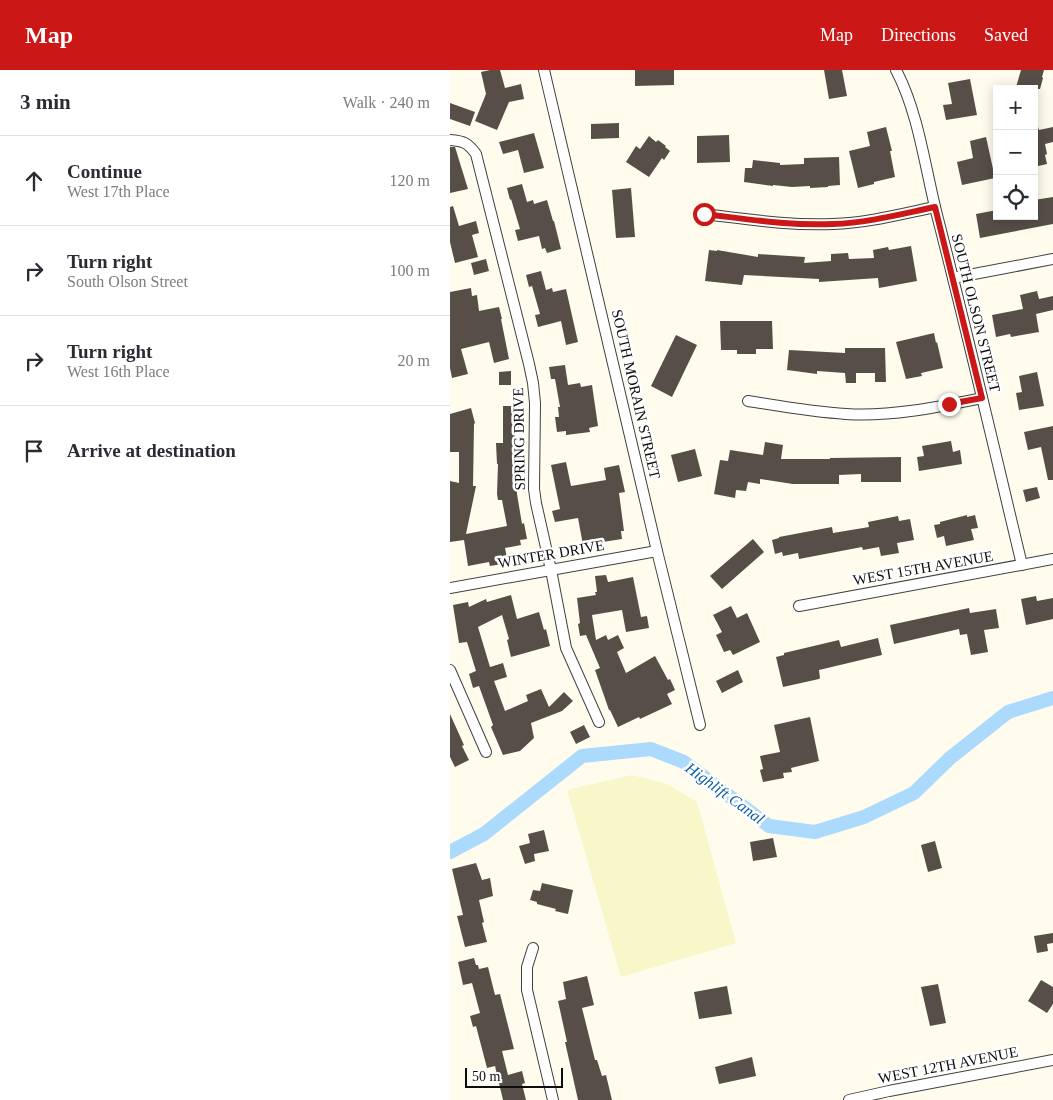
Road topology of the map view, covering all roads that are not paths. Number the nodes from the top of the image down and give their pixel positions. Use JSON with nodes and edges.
{"nodes":[{"id":1,"x":544,"y":70,"type":"edge"},
{"id":2,"x":896,"y":70,"type":"edge"},
{"id":3,"x":450,"y":140,"type":"edge"},
{"id":4,"x":935,"y":207,"type":"junction"},
{"id":5,"x":704,"y":214,"type":"dead end"},
{"id":6,"x":1053,"y":259,"type":"edge"},
{"id":7,"x":953,"y":278,"type":"junction"},
{"id":8,"x":982,"y":398,"type":"junction"},
{"id":9,"x":748,"y":401,"type":"dead end"},
{"id":10,"x":658,"y":551,"type":"junction"},
{"id":11,"x":1053,"y":559,"type":"edge"},
{"id":12,"x":1022,"y":565,"type":"junction"},
{"id":13,"x":551,"y":570,"type":"junction"},
{"id":14,"x":450,"y":588,"type":"edge"},
{"id":15,"x":799,"y":606,"type":"dead end"},
{"id":16,"x":450,"y":670,"type":"edge"},
{"id":17,"x":599,"y":722,"type":"dead end"},
{"id":18,"x":700,"y":725,"type":"dead end"},
{"id":19,"x":486,"y":752,"type":"dead end"},
{"id":20,"x":533,"y":948,"type":"dead end"},
{"id":21,"x":1053,"y":1060,"type":"edge"},
{"id":22,"x":553,"y":1100,"type":"edge"},
{"id":23,"x":849,"y":1100,"type":"edge"}],
"edges":[{"from":1,"to":10,"type":"street","name":"SOUTH MORAIN STREET"},
{"from":2,"to":4,"type":"street","name":"SOUTH OLSON STREET"},
{"from":3,"to":13,"type":"street","name":"SPRING DRIVE"},
{"from":4,"to":5,"type":"street"},
{"from":4,"to":7,"type":"street","name":"SOUTH OLSON STREET"},
{"from":6,"to":7,"type":"street"},
{"from":7,"to":8,"type":"street","name":"SOUTH OLSON STREET"},
{"from":8,"to":9,"type":"street"},
{"from":8,"to":12,"type":"street","name":"SOUTH OLSON STREET"},
{"from":10,"to":13,"type":"street","name":"WINTER DRIVE"},
{"from":10,"to":18,"type":"street","name":"SOUTH MORAIN STREET"},
{"from":11,"to":12,"type":"street","name":"WEST 15TH AVENUE"},
{"from":12,"to":15,"type":"street","name":"WEST 15TH AVENUE"},
{"from":13,"to":14,"type":"street","name":"WINTER DRIVE"},
{"from":13,"to":17,"type":"street","name":"SPRING DRIVE"},
{"from":16,"to":19,"type":"street"},
{"from":20,"to":22,"type":"street"},
{"from":21,"to":23,"type":"street","name":"WEST 12TH AVENUE"}]}
